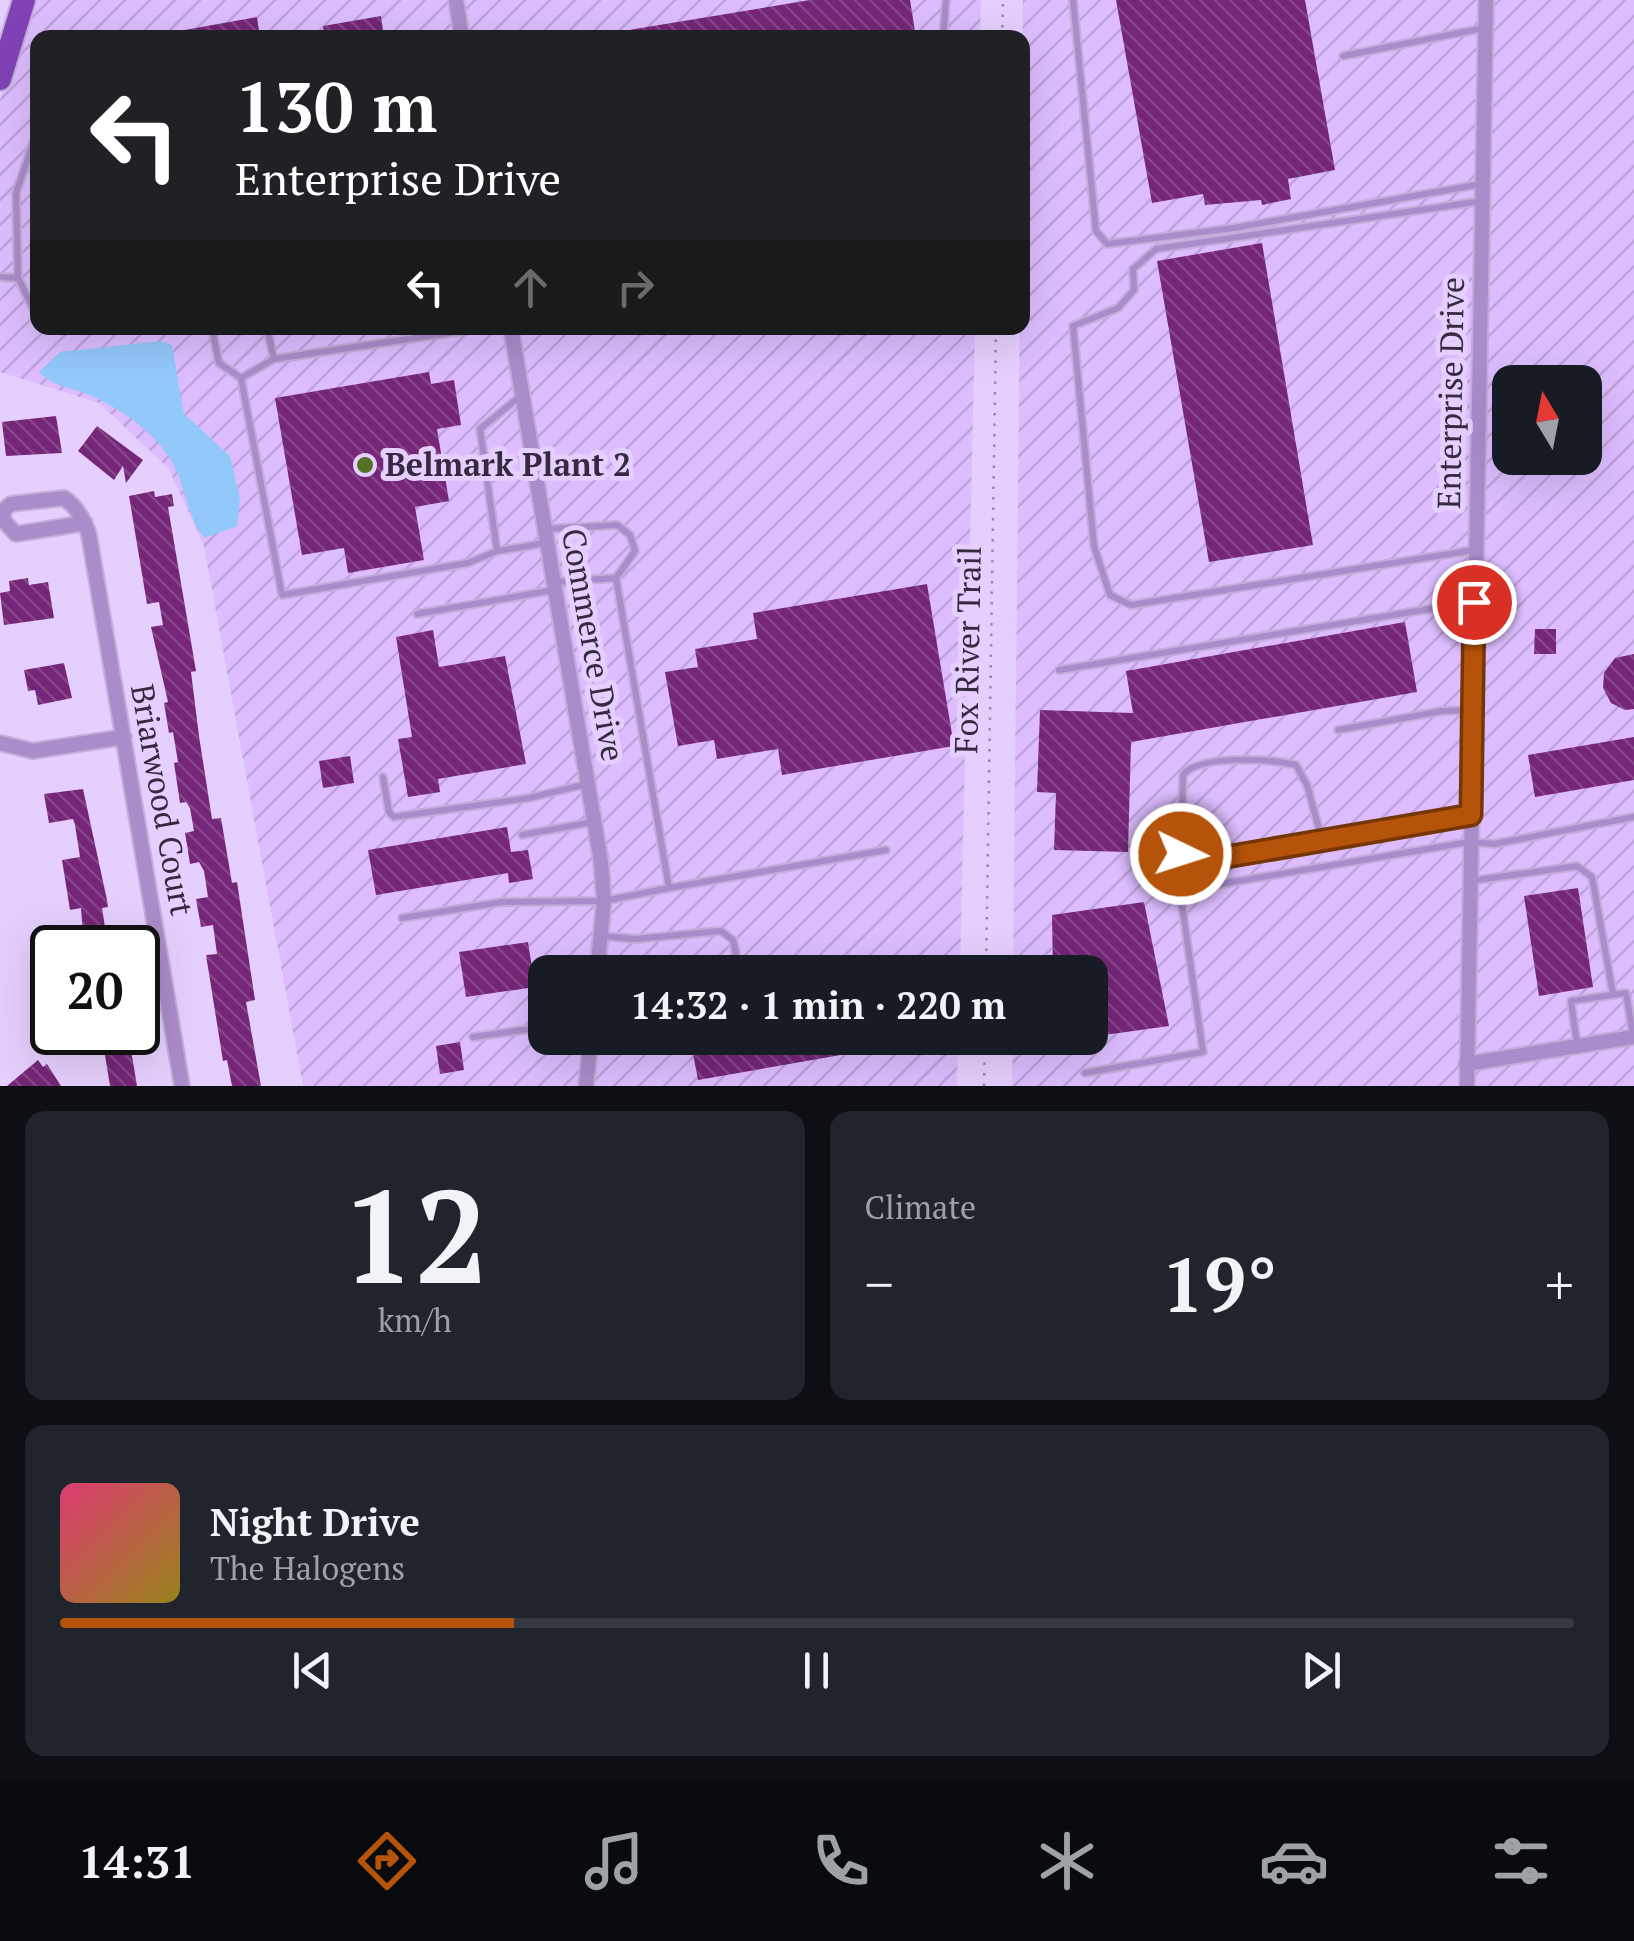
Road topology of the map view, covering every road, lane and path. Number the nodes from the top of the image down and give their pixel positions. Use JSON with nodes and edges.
{"nodes":[{"id":1,"x":24,"y":0,"type":"edge"},
{"id":2,"x":456,"y":0,"type":"edge"},
{"id":3,"x":946,"y":0,"type":"edge"},
{"id":4,"x":1002,"y":0,"type":"edge"},
{"id":5,"x":1073,"y":0,"type":"edge"},
{"id":6,"x":1486,"y":0,"type":"edge"},
{"id":7,"x":1485,"y":28,"type":"junction"},
{"id":8,"x":460,"y":30,"type":"edge"},
{"id":9,"x":943,"y":30,"type":"edge"},
{"id":10,"x":1002,"y":30,"type":"edge"},
{"id":11,"x":1343,"y":56,"type":"dead end"},
{"id":12,"x":0,"y":79,"type":"edge"},
{"id":13,"x":30,"y":149,"type":"edge"},
{"id":14,"x":1482,"y":184,"type":"junction"},
{"id":15,"x":1482,"y":200,"type":"junction"},
{"id":16,"x":0,"y":277,"type":"edge"},
{"id":17,"x":18,"y":278,"type":"junction"},
{"id":18,"x":30,"y":302,"type":"edge"},
{"id":19,"x":213,"y":335,"type":"edge"},
{"id":20,"x":269,"y":335,"type":"edge"},
{"id":21,"x":416,"y":335,"type":"edge"},
{"id":22,"x":512,"y":335,"type":"edge"},
{"id":23,"x":996,"y":335,"type":"edge"},
{"id":24,"x":274,"y":359,"type":"junction"},
{"id":25,"x":241,"y":378,"type":"junction"},
{"id":26,"x":522,"y":394,"type":"junction"},
{"id":27,"x":85,"y":523,"type":"junction"},
{"id":28,"x":546,"y":536,"type":"junction"},
{"id":29,"x":497,"y":550,"type":"junction"},
{"id":30,"x":1476,"y":550,"type":"junction"},
{"id":31,"x":616,"y":578,"type":"junction"},
{"id":32,"x":555,"y":586,"type":"junction"},
{"id":33,"x":1474,"y":602,"type":"junction"},
{"id":34,"x":417,"y":614,"type":"dead end"},
{"id":35,"x":1059,"y":670,"type":"dead end"},
{"id":36,"x":1473,"y":710,"type":"junction"},
{"id":37,"x":1338,"y":730,"type":"dead end"},
{"id":38,"x":124,"y":737,"type":"junction"},
{"id":39,"x":0,"y":743,"type":"edge"},
{"id":40,"x":383,"y":776,"type":"dead end"},
{"id":41,"x":588,"y":784,"type":"junction"},
{"id":42,"x":1471,"y":815,"type":"junction"},
{"id":43,"x":1634,"y":817,"type":"edge"},
{"id":44,"x":594,"y":822,"type":"junction"},
{"id":45,"x":522,"y":835,"type":"dead end"},
{"id":46,"x":1322,"y":840,"type":"junction"},
{"id":47,"x":1469,"y":842,"type":"junction"},
{"id":48,"x":886,"y":850,"type":"dead end"},
{"id":49,"x":1469,"y":882,"type":"junction"},
{"id":50,"x":670,"y":888,"type":"junction"},
{"id":51,"x":604,"y":901,"type":"junction"},
{"id":52,"x":402,"y":918,"type":"dead end"},
{"id":53,"x":601,"y":935,"type":"junction"},
{"id":54,"x":599,"y":955,"type":"edge"},
{"id":55,"x":735,"y":955,"type":"edge"},
{"id":56,"x":986,"y":955,"type":"edge"},
{"id":57,"x":1613,"y":994,"type":"junction"},
{"id":58,"x":528,"y":1029,"type":"edge"},
{"id":59,"x":473,"y":1037,"type":"dead end"},
{"id":60,"x":1634,"y":1037,"type":"edge"},
{"id":61,"x":1578,"y":1046,"type":"junction"},
{"id":62,"x":589,"y":1055,"type":"edge"},
{"id":63,"x":985,"y":1055,"type":"edge"},
{"id":64,"x":1466,"y":1064,"type":"junction"},
{"id":65,"x":1085,"y":1073,"type":"dead end"},
{"id":66,"x":182,"y":1086,"type":"edge"},
{"id":67,"x":586,"y":1086,"type":"edge"},
{"id":68,"x":984,"y":1086,"type":"edge"},
{"id":69,"x":1467,"y":1086,"type":"edge"}],
"edges":[{"from":1,"to":12,"type":"main road"},
{"from":2,"to":8,"type":"street"},
{"from":3,"to":9,"type":"lane"},
{"from":4,"to":10,"type":"path"},
{"from":5,"to":14,"type":"lane"},
{"from":6,"to":7,"type":"street","name":"Enterprise Drive"},
{"from":7,"to":11,"type":"lane"},
{"from":7,"to":14,"type":"street","name":"Enterprise Drive"},
{"from":13,"to":17,"type":"lane"},
{"from":14,"to":15,"type":"street","name":"Enterprise Drive"},
{"from":15,"to":30,"type":"street","name":"Enterprise Drive"},
{"from":15,"to":30,"type":"lane"},
{"from":16,"to":17,"type":"lane"},
{"from":17,"to":18,"type":"lane"},
{"from":19,"to":25,"type":"lane"},
{"from":20,"to":24,"type":"lane"},
{"from":21,"to":24,"type":"lane"},
{"from":22,"to":26,"type":"street","name":"Commerce Drive"},
{"from":23,"to":56,"type":"path","name":"Fox River Trail"},
{"from":24,"to":25,"type":"lane"},
{"from":25,"to":29,"type":"lane"},
{"from":26,"to":28,"type":"street","name":"Commerce Drive"},
{"from":26,"to":29,"type":"lane"},
{"from":27,"to":27,"type":"street"},
{"from":27,"to":38,"type":"street","name":"Briarwood Court"},
{"from":28,"to":29,"type":"lane"},
{"from":28,"to":31,"type":"lane"},
{"from":28,"to":32,"type":"street","name":"Commerce Drive"},
{"from":30,"to":33,"type":"street","name":"Enterprise Drive"},
{"from":31,"to":32,"type":"lane"},
{"from":31,"to":50,"type":"lane"},
{"from":32,"to":34,"type":"lane"},
{"from":32,"to":41,"type":"street","name":"Commerce Drive"},
{"from":33,"to":35,"type":"lane"},
{"from":33,"to":36,"type":"street","name":"Enterprise Drive"},
{"from":36,"to":37,"type":"lane"},
{"from":36,"to":42,"type":"street","name":"Enterprise Drive"},
{"from":38,"to":39,"type":"street"},
{"from":38,"to":66,"type":"street","name":"Briarwood Court"},
{"from":40,"to":41,"type":"lane"},
{"from":41,"to":44,"type":"street","name":"Commerce Drive"},
{"from":42,"to":46,"type":"lane"},
{"from":42,"to":47,"type":"street","name":"Enterprise Drive"},
{"from":43,"to":47,"type":"lane"},
{"from":44,"to":45,"type":"lane"},
{"from":44,"to":51,"type":"street","name":"Commerce Drive"},
{"from":46,"to":46,"type":"lane"},
{"from":47,"to":49,"type":"street","name":"Enterprise Drive"},
{"from":47,"to":65,"type":"lane"},
{"from":48,"to":50,"type":"lane"},
{"from":49,"to":57,"type":"lane"},
{"from":49,"to":64,"type":"street","name":"Enterprise Drive"},
{"from":50,"to":51,"type":"lane"},
{"from":51,"to":52,"type":"lane"},
{"from":51,"to":53,"type":"street","name":"Commerce Drive"},
{"from":53,"to":54,"type":"street","name":"Commerce Drive"},
{"from":53,"to":55,"type":"lane"},
{"from":57,"to":60,"type":"lane"},
{"from":57,"to":61,"type":"lane"},
{"from":58,"to":59,"type":"lane"},
{"from":60,"to":61,"type":"street"},
{"from":61,"to":64,"type":"street"},
{"from":62,"to":67,"type":"street"},
{"from":63,"to":68,"type":"path"},
{"from":64,"to":69,"type":"street","name":"Enterprise Drive"}]}
